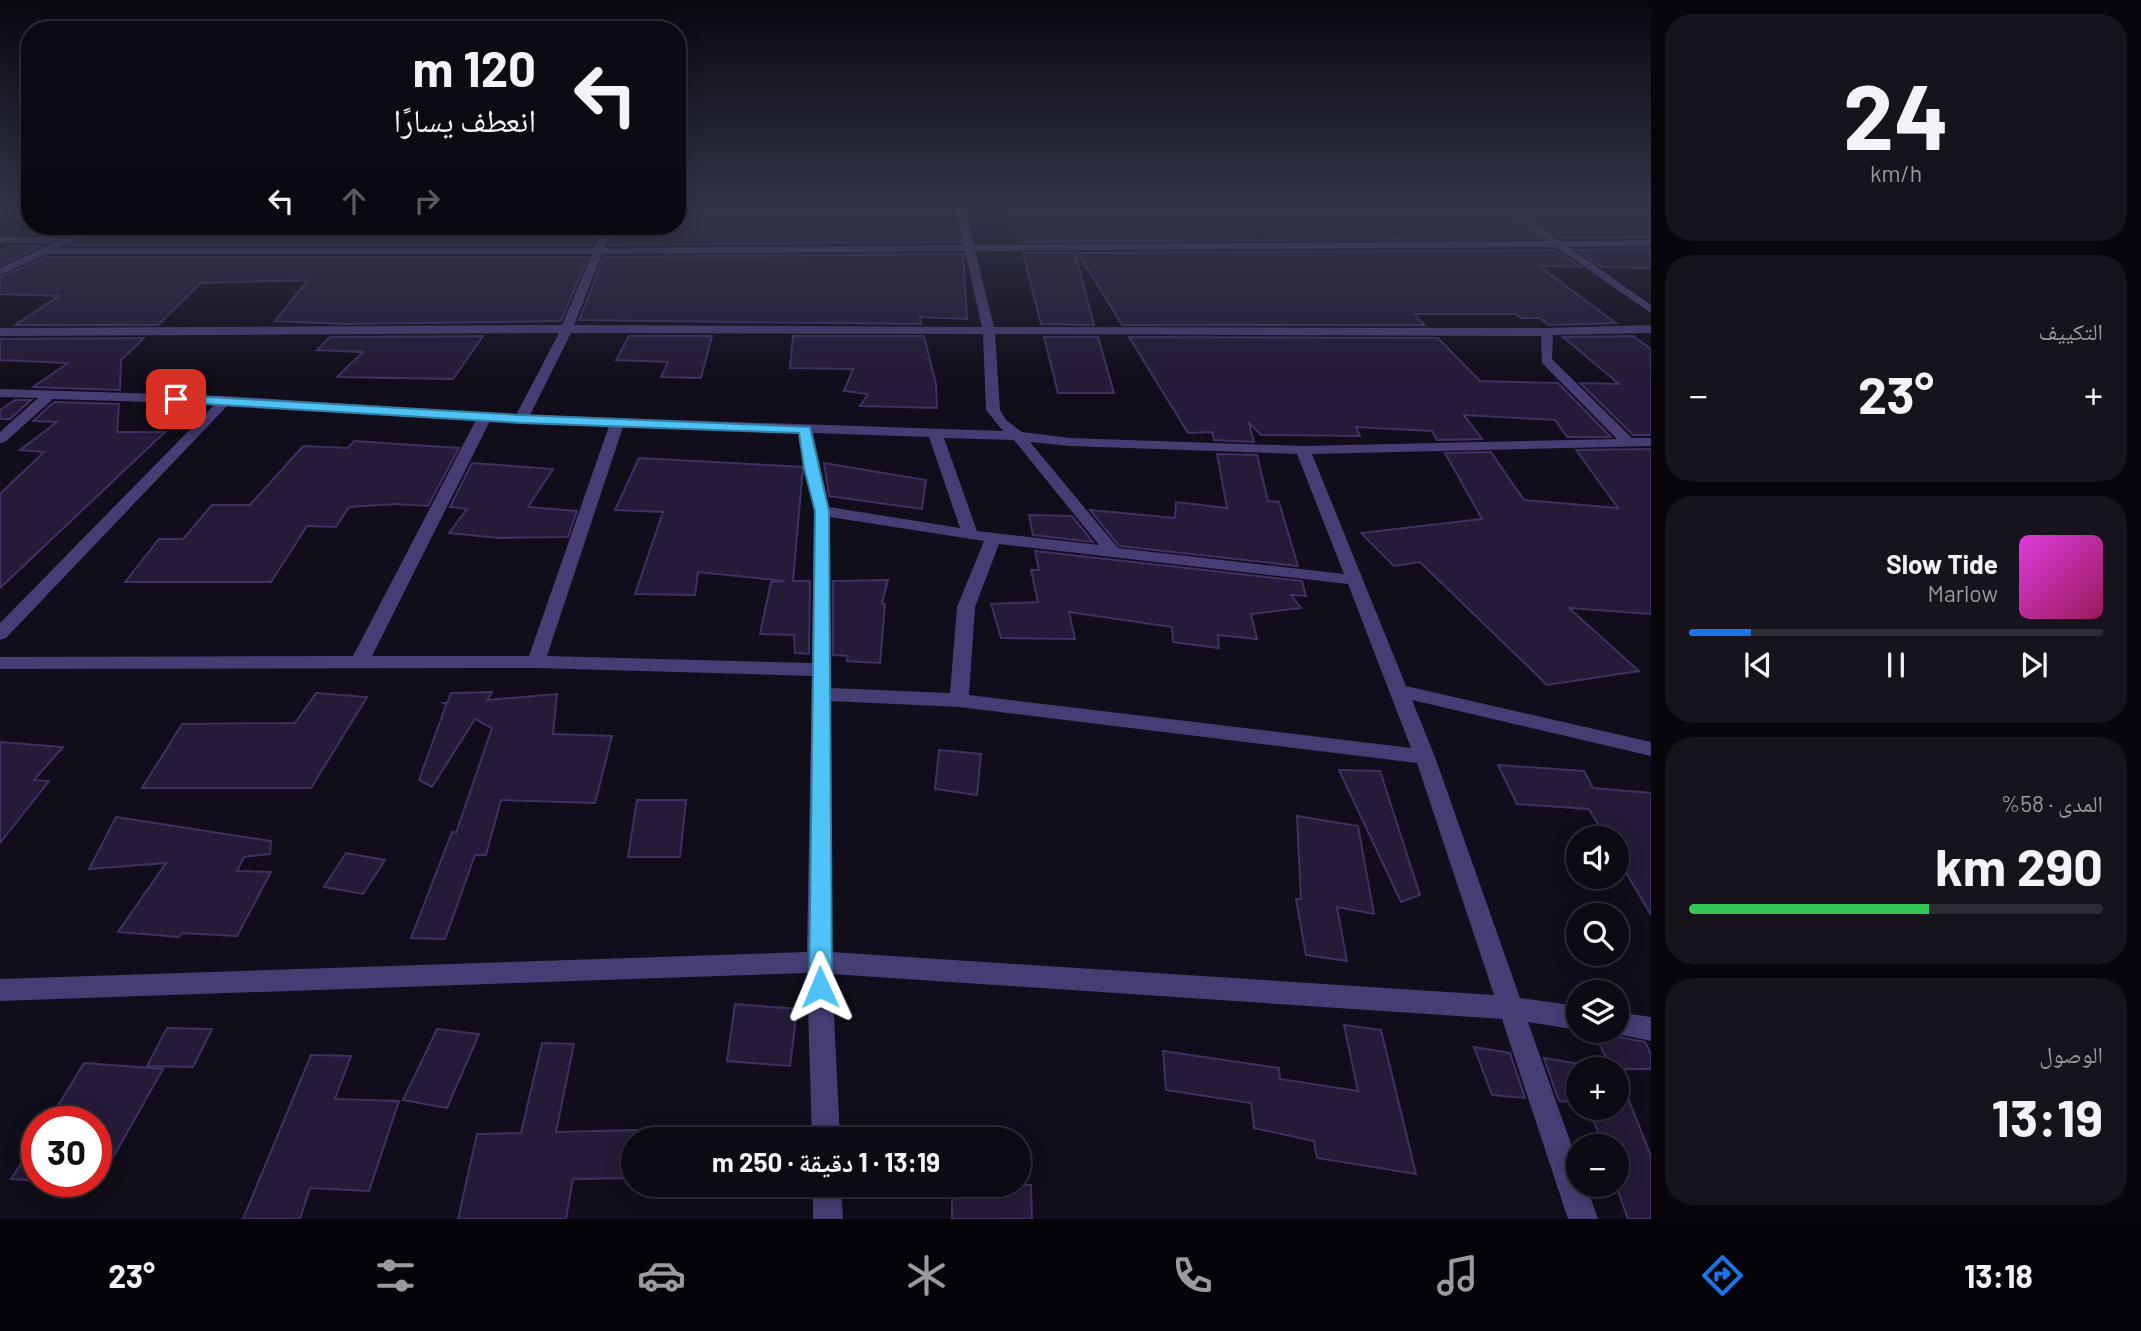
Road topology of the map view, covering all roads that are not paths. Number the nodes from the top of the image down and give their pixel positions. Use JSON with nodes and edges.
{"nodes":[{"id":1,"x":592,"y":267,"type":"edge"},
{"id":2,"x":974,"y":267,"type":"edge"},
{"id":3,"x":1592,"y":267,"type":"edge"},
{"id":4,"x":1651,"y":310,"type":"edge"},
{"id":5,"x":567,"y":329,"type":"junction"},
{"id":6,"x":1651,"y":329,"type":"edge"},
{"id":7,"x":0,"y":332,"type":"edge"},
{"id":8,"x":989,"y":332,"type":"junction"},
{"id":9,"x":1547,"y":332,"type":"junction"},
{"id":10,"x":0,"y":393,"type":"edge"},
{"id":11,"x":48,"y":396,"type":"junction"},
{"id":12,"x":226,"y":400,"type":"junction"},
{"id":13,"x":485,"y":417,"type":"junction"},
{"id":14,"x":521,"y":419,"type":"junction"},
{"id":15,"x":617,"y":423,"type":"junction"},
{"id":16,"x":805,"y":429,"type":"junction"},
{"id":17,"x":935,"y":433,"type":"junction"},
{"id":18,"x":1018,"y":436,"type":"junction"},
{"id":19,"x":0,"y":439,"type":"edge"},
{"id":20,"x":1628,"y":442,"type":"junction"},
{"id":21,"x":1651,"y":442,"type":"edge"},
{"id":22,"x":1303,"y":450,"type":"junction"},
{"id":23,"x":822,"y":511,"type":"junction"},
{"id":24,"x":970,"y":533,"type":"junction"},
{"id":25,"x":993,"y":538,"type":"junction"},
{"id":26,"x":1112,"y":551,"type":"junction"},
{"id":27,"x":1354,"y":580,"type":"junction"},
{"id":28,"x":0,"y":634,"type":"edge"},
{"id":29,"x":360,"y":661,"type":"junction"},
{"id":30,"x":536,"y":662,"type":"junction"},
{"id":31,"x":0,"y":663,"type":"edge"},
{"id":32,"x":822,"y":670,"type":"junction"},
{"id":33,"x":1398,"y":690,"type":"junction"},
{"id":34,"x":821,"y":694,"type":"junction"},
{"id":35,"x":959,"y":700,"type":"junction"},
{"id":36,"x":1651,"y":749,"type":"edge"},
{"id":37,"x":1425,"y":757,"type":"junction"},
{"id":38,"x":819,"y":962,"type":"junction"},
{"id":39,"x":0,"y":990,"type":"edge"},
{"id":40,"x":1512,"y":1008,"type":"junction"},
{"id":41,"x":1566,"y":1016,"type":"edge"},
{"id":42,"x":1629,"y":1026,"type":"edge"},
{"id":43,"x":1651,"y":1029,"type":"edge"},
{"id":44,"x":825,"y":1127,"type":"edge"},
{"id":45,"x":827,"y":1197,"type":"edge"},
{"id":46,"x":828,"y":1219,"type":"edge"},
{"id":47,"x":1583,"y":1219,"type":"edge"}],
"edges":[{"from":1,"to":5,"type":"street"},
{"from":2,"to":8,"type":"street"},
{"from":3,"to":4,"type":"street"},
{"from":5,"to":7,"type":"street"},
{"from":5,"to":8,"type":"street"},
{"from":5,"to":14,"type":"street"},
{"from":6,"to":9,"type":"street"},
{"from":8,"to":9,"type":"street"},
{"from":8,"to":18,"type":"street"},
{"from":9,"to":20,"type":"street"},
{"from":10,"to":11,"type":"street"},
{"from":11,"to":12,"type":"street"},
{"from":11,"to":19,"type":"street"},
{"from":12,"to":13,"type":"street"},
{"from":12,"to":28,"type":"street"},
{"from":13,"to":14,"type":"street"},
{"from":13,"to":29,"type":"street"},
{"from":14,"to":15,"type":"street"},
{"from":15,"to":16,"type":"street"},
{"from":15,"to":30,"type":"street"},
{"from":16,"to":17,"type":"street"},
{"from":16,"to":23,"type":"street"},
{"from":17,"to":18,"type":"street"},
{"from":17,"to":24,"type":"street"},
{"from":18,"to":22,"type":"street"},
{"from":18,"to":26,"type":"street"},
{"from":20,"to":21,"type":"street"},
{"from":20,"to":22,"type":"street"},
{"from":22,"to":27,"type":"street"},
{"from":23,"to":24,"type":"street"},
{"from":23,"to":32,"type":"street"},
{"from":24,"to":25,"type":"street"},
{"from":25,"to":26,"type":"street"},
{"from":25,"to":35,"type":"street"},
{"from":26,"to":27,"type":"street"},
{"from":27,"to":33,"type":"street"},
{"from":29,"to":30,"type":"street"},
{"from":29,"to":31,"type":"street"},
{"from":30,"to":32,"type":"street"},
{"from":32,"to":34,"type":"street"},
{"from":33,"to":36,"type":"street"},
{"from":33,"to":37,"type":"street"},
{"from":34,"to":35,"type":"street"},
{"from":34,"to":38,"type":"street"},
{"from":35,"to":37,"type":"street"},
{"from":37,"to":40,"type":"street"},
{"from":38,"to":39,"type":"street"},
{"from":38,"to":40,"type":"street"},
{"from":38,"to":44,"type":"street"},
{"from":40,"to":41,"type":"street"},
{"from":40,"to":47,"type":"street"},
{"from":42,"to":43,"type":"street"},
{"from":45,"to":46,"type":"street"}]}
